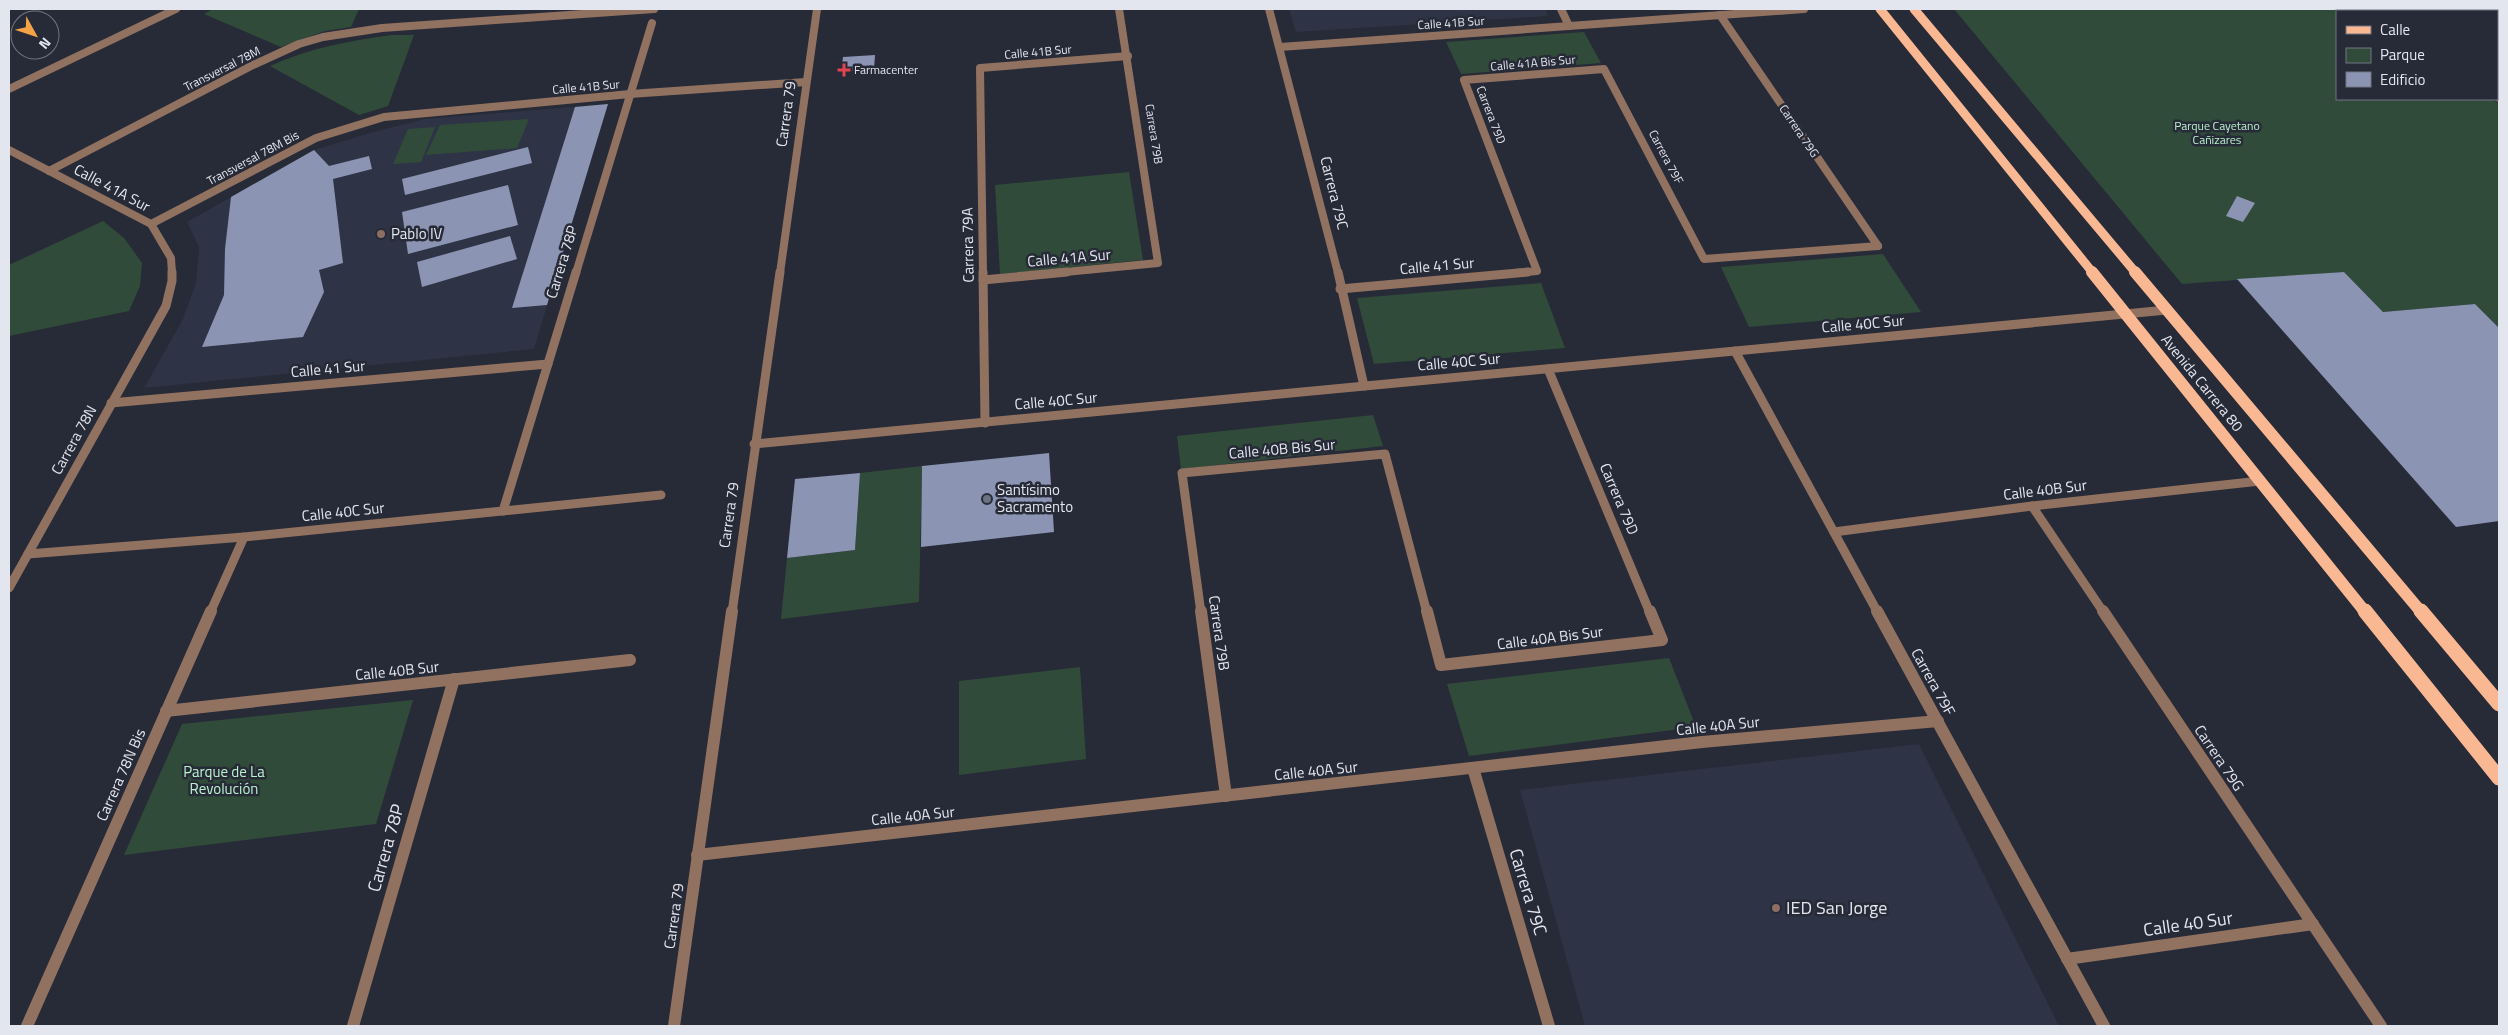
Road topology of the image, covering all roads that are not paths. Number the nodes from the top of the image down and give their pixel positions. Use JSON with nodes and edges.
{"nodes":[{"id":1,"x":176,"y":9,"type":"edge"},
{"id":2,"x":654,"y":9,"type":"edge"},
{"id":3,"x":817,"y":9,"type":"edge"},
{"id":4,"x":1120,"y":9,"type":"edge"},
{"id":5,"x":1269,"y":9,"type":"edge"},
{"id":6,"x":1561,"y":9,"type":"edge"},
{"id":7,"x":1804,"y":9,"type":"edge"},
{"id":8,"x":1880,"y":9,"type":"edge"},
{"id":9,"x":1914,"y":9,"type":"edge"},
{"id":10,"x":1720,"y":15,"type":"junction"},
{"id":11,"x":652,"y":23,"type":"dead end"},
{"id":12,"x":1569,"y":26,"type":"junction"},
{"id":13,"x":1280,"y":47,"type":"junction"},
{"id":14,"x":1128,"y":56,"type":"junction"},
{"id":15,"x":980,"y":68,"type":"joint"},
{"id":16,"x":1604,"y":68,"type":"joint"},
{"id":17,"x":1464,"y":80,"type":"joint"},
{"id":18,"x":806,"y":82,"type":"junction"},
{"id":19,"x":9,"y":89,"type":"edge"},
{"id":20,"x":630,"y":94,"type":"junction"},
{"id":21,"x":368,"y":120,"type":"joint"},
{"id":22,"x":9,"y":150,"type":"edge"},
{"id":23,"x":49,"y":171,"type":"junction"},
{"id":24,"x":151,"y":224,"type":"junction"},
{"id":25,"x":1704,"y":259,"type":"joint"},
{"id":26,"x":1158,"y":262,"type":"joint"},
{"id":27,"x":1537,"y":271,"type":"joint"},
{"id":28,"x":983,"y":280,"type":"junction"},
{"id":29,"x":1340,"y":289,"type":"junction"},
{"id":30,"x":166,"y":306,"type":"joint"},
{"id":31,"x":2167,"y":310,"type":"junction"},
{"id":32,"x":2126,"y":314,"type":"junction"},
{"id":33,"x":1734,"y":352,"type":"junction"},
{"id":34,"x":548,"y":364,"type":"junction"},
{"id":35,"x":1548,"y":369,"type":"junction"},
{"id":36,"x":1364,"y":386,"type":"junction"},
{"id":37,"x":111,"y":403,"type":"junction"},
{"id":38,"x":985,"y":423,"type":"junction"},
{"id":39,"x":754,"y":444,"type":"junction"},
{"id":40,"x":1182,"y":473,"type":"joint"},
{"id":41,"x":2260,"y":481,"type":"junction"},
{"id":42,"x":661,"y":495,"type":"dead end"},
{"id":43,"x":2032,"y":506,"type":"junction"},
{"id":44,"x":503,"y":510,"type":"junction"},
{"id":45,"x":1834,"y":532,"type":"junction"},
{"id":46,"x":244,"y":537,"type":"junction"},
{"id":47,"x":28,"y":554,"type":"junction"},
{"id":48,"x":9,"y":588,"type":"edge"},
{"id":49,"x":1662,"y":640,"type":"joint"},
{"id":50,"x":630,"y":660,"type":"dead end"},
{"id":51,"x":1441,"y":665,"type":"joint"},
{"id":52,"x":454,"y":679,"type":"junction"},
{"id":53,"x":2499,"y":704,"type":"edge"},
{"id":54,"x":166,"y":711,"type":"junction"},
{"id":55,"x":1938,"y":721,"type":"junction"},
{"id":56,"x":1473,"y":768,"type":"junction"},
{"id":57,"x":2499,"y":778,"type":"edge"},
{"id":58,"x":1226,"y":796,"type":"junction"},
{"id":59,"x":698,"y":856,"type":"junction"},
{"id":60,"x":2313,"y":924,"type":"junction"},
{"id":61,"x":2067,"y":959,"type":"junction"},
{"id":62,"x":27,"y":1026,"type":"edge"},
{"id":63,"x":353,"y":1026,"type":"edge"},
{"id":64,"x":674,"y":1026,"type":"edge"},
{"id":65,"x":1549,"y":1026,"type":"edge"},
{"id":66,"x":2104,"y":1026,"type":"edge"},
{"id":67,"x":2382,"y":1026,"type":"edge"}],
"edges":[{"from":1,"to":19,"type":"street"},
{"from":2,"to":23,"type":"street","name":"Transversal 78M"},
{"from":3,"to":18,"type":"street","name":"Carrera 79"},
{"from":4,"to":14,"type":"street","name":"Carrera 79B"},
{"from":5,"to":13,"type":"street","name":"Carrera 79C"},
{"from":6,"to":12,"type":"street"},
{"from":7,"to":10,"type":"street","name":"Calle 41B Sur"},
{"from":8,"to":32,"type":"main road","name":"Avenida Carrera 80"},
{"from":9,"to":31,"type":"main road","name":"Avenida Carrera 80"},
{"from":10,"to":12,"type":"street","name":"Calle 41B Sur"},
{"from":10,"to":25,"type":"street","name":"Carrera 79G"},
{"from":11,"to":20,"type":"street","name":"Carrera 78P"},
{"from":12,"to":13,"type":"street","name":"Calle 41B Sur"},
{"from":13,"to":29,"type":"street","name":"Carrera 79C"},
{"from":14,"to":15,"type":"street","name":"Calle 41B Sur"},
{"from":14,"to":26,"type":"street","name":"Carrera 79B"},
{"from":15,"to":28,"type":"street","name":"Carrera 79A"},
{"from":16,"to":17,"type":"street","name":"Calle 41A Bis Sur"},
{"from":16,"to":25,"type":"street","name":"Carrera 79F"},
{"from":17,"to":27,"type":"street","name":"Carrera 79D"},
{"from":18,"to":20,"type":"street","name":"Calle 41B Sur"},
{"from":18,"to":39,"type":"street","name":"Carrera 79"},
{"from":20,"to":21,"type":"street","name":"Calle 41B Sur"},
{"from":20,"to":34,"type":"street","name":"Carrera 78P"},
{"from":21,"to":24,"type":"street","name":"Transversal 78M Bis"},
{"from":22,"to":23,"type":"street","name":"Calle 41A Sur"},
{"from":23,"to":24,"type":"street","name":"Calle 41A Sur"},
{"from":24,"to":30,"type":"street","name":"Calle 41A Sur"},
{"from":26,"to":28,"type":"street","name":"Calle 41A Sur"},
{"from":27,"to":29,"type":"street","name":"Calle 41 Sur"},
{"from":28,"to":38,"type":"street","name":"Carrera 79A"},
{"from":29,"to":36,"type":"street","name":"Carrera 79C"},
{"from":30,"to":37,"type":"street","name":"Carrera 78N"},
{"from":31,"to":32,"type":"street","name":"Calle 40C Sur"},
{"from":31,"to":53,"type":"main road","name":"Avenida Carrera 80"},
{"from":32,"to":33,"type":"street","name":"Calle 40C Sur"},
{"from":32,"to":41,"type":"main road","name":"Avenida Carrera 80"},
{"from":33,"to":35,"type":"street","name":"Calle 40C Sur"},
{"from":33,"to":45,"type":"street","name":"Carrera 79F"},
{"from":34,"to":37,"type":"street","name":"Calle 41 Sur"},
{"from":34,"to":44,"type":"street","name":"Carrera 78P"},
{"from":35,"to":36,"type":"street","name":"Calle 40C Sur"},
{"from":35,"to":49,"type":"street","name":"Carrera 79D"},
{"from":36,"to":38,"type":"street","name":"Calle 40C Sur"},
{"from":37,"to":47,"type":"street","name":"Carrera 78N"},
{"from":38,"to":39,"type":"street","name":"Calle 40C Sur"},
{"from":39,"to":59,"type":"street","name":"Carrera 79"},
{"from":40,"to":51,"type":"street","name":"Calle 40B Bis Sur"},
{"from":40,"to":58,"type":"street","name":"Carrera 79B"},
{"from":41,"to":43,"type":"street","name":"Calle 40B Sur"},
{"from":41,"to":57,"type":"main road","name":"Avenida Carrera 80"},
{"from":42,"to":44,"type":"street","name":"Calle 40C Sur"},
{"from":43,"to":45,"type":"street","name":"Calle 40B Sur"},
{"from":43,"to":60,"type":"street","name":"Carrera 79G"},
{"from":44,"to":46,"type":"street","name":"Calle 40C Sur"},
{"from":45,"to":55,"type":"street","name":"Carrera 79F"},
{"from":46,"to":47,"type":"street","name":"Calle 40C Sur"},
{"from":46,"to":54,"type":"street","name":"Carrera 78N Bis"},
{"from":47,"to":48,"type":"street","name":"Carrera 78N"},
{"from":49,"to":51,"type":"street","name":"Calle 40A Bis Sur"},
{"from":50,"to":52,"type":"street","name":"Calle 40B Sur"},
{"from":52,"to":54,"type":"street","name":"Calle 40B Sur"},
{"from":52,"to":63,"type":"street","name":"Carrera 78P"},
{"from":54,"to":62,"type":"street","name":"Carrera 78N Bis"},
{"from":55,"to":56,"type":"street","name":"Calle 40A Sur"},
{"from":55,"to":61,"type":"street","name":"Carrera 79F"},
{"from":56,"to":58,"type":"street","name":"Calle 40A Sur"},
{"from":56,"to":65,"type":"street","name":"Carrera 79C"},
{"from":58,"to":59,"type":"street","name":"Calle 40A Sur"},
{"from":59,"to":64,"type":"street","name":"Carrera 79"},
{"from":60,"to":61,"type":"street","name":"Calle 40 Sur"},
{"from":60,"to":67,"type":"street","name":"Carrera 79G"},
{"from":61,"to":66,"type":"street","name":"Carrera 79F"}]}
